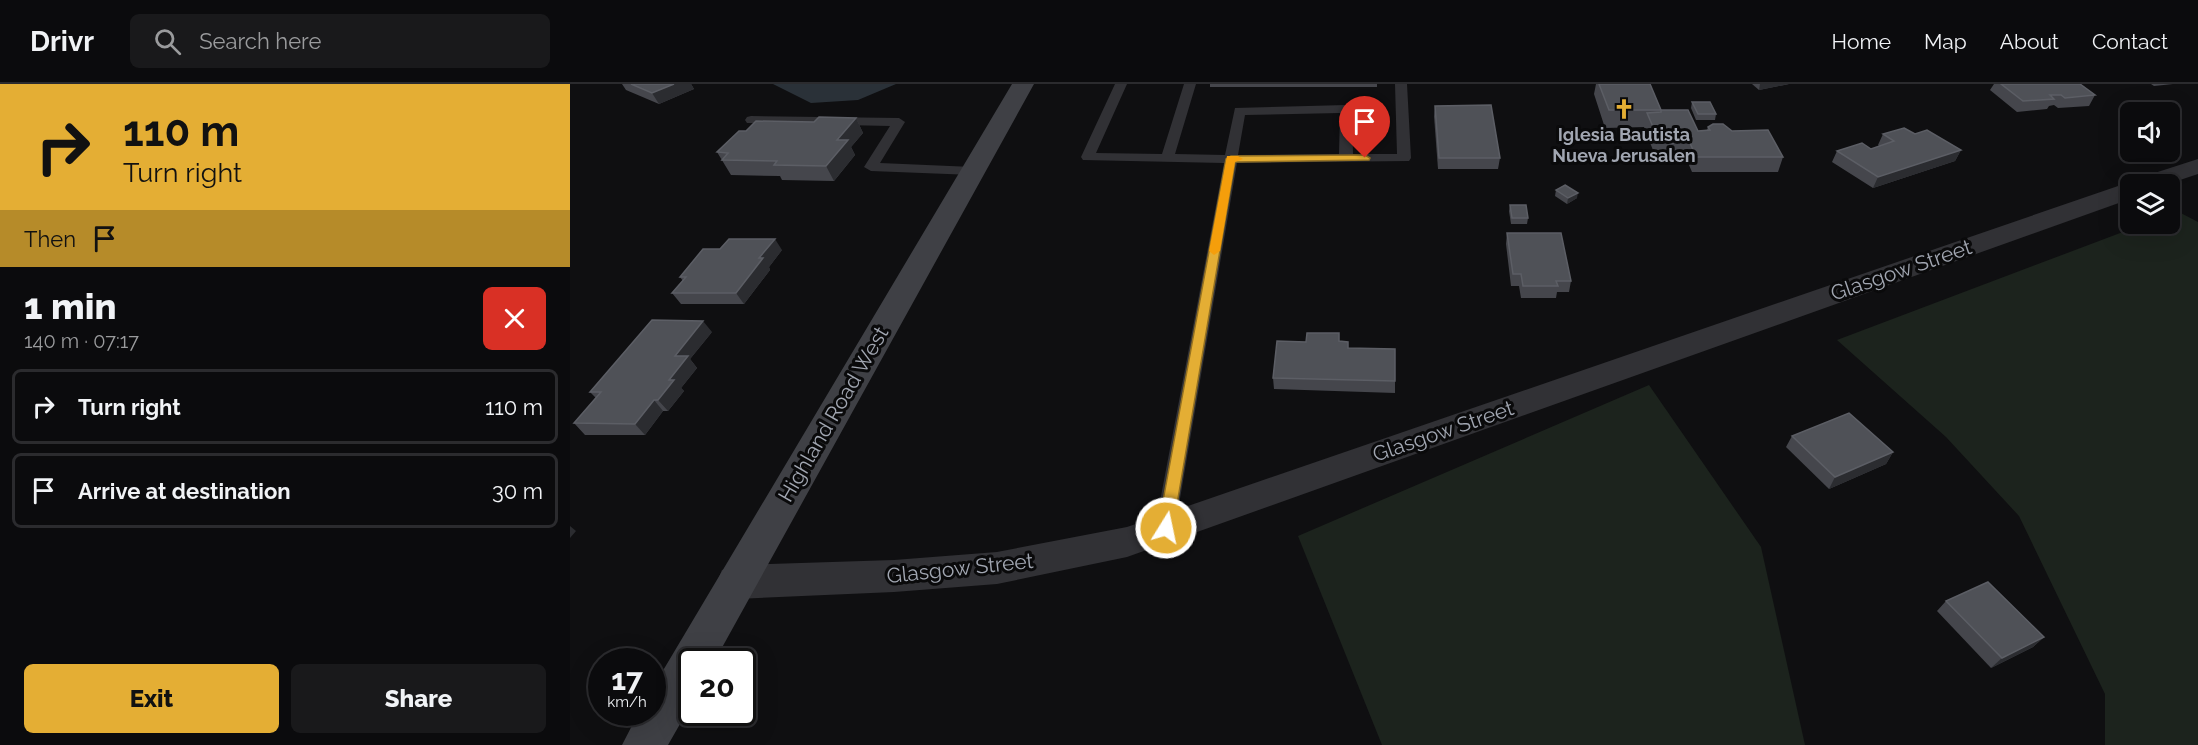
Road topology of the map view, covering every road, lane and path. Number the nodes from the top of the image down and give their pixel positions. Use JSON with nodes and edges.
{"nodes":[{"id":1,"x":1023,"y":84,"type":"edge"},
{"id":2,"x":1121,"y":84,"type":"edge"},
{"id":3,"x":1190,"y":84,"type":"edge"},
{"id":4,"x":1401,"y":84,"type":"edge"},
{"id":5,"x":750,"y":120,"type":"dead end"},
{"id":6,"x":1167,"y":158,"type":"junction"},
{"id":7,"x":1346,"y":158,"type":"junction"},
{"id":8,"x":1231,"y":159,"type":"junction"},
{"id":9,"x":2198,"y":166,"type":"edge"},
{"id":10,"x":973,"y":171,"type":"junction"},
{"id":11,"x":2174,"y":174,"type":"edge"},
{"id":12,"x":2120,"y":194,"type":"edge"},
{"id":13,"x":1166,"y":528,"type":"junction"},
{"id":14,"x":736,"y":582,"type":"junction"},
{"id":15,"x":644,"y":745,"type":"edge"}],
"edges":[{"from":1,"to":10,"type":"main road","name":"Highland Road West"},
{"from":2,"to":6,"type":"lane"},
{"from":3,"to":6,"type":"lane"},
{"from":4,"to":7,"type":"lane"},
{"from":5,"to":10,"type":"lane"},
{"from":6,"to":8,"type":"lane"},
{"from":7,"to":8,"type":"lane"},
{"from":7,"to":8,"type":"lane"},
{"from":8,"to":13,"type":"lane"},
{"from":9,"to":11,"type":"street"},
{"from":10,"to":14,"type":"main road","name":"Highland Road West"},
{"from":12,"to":13,"type":"street","name":"Glasgow Street"},
{"from":13,"to":14,"type":"street","name":"Glasgow Street"},
{"from":14,"to":15,"type":"main road","name":"Highland Road West"}]}
